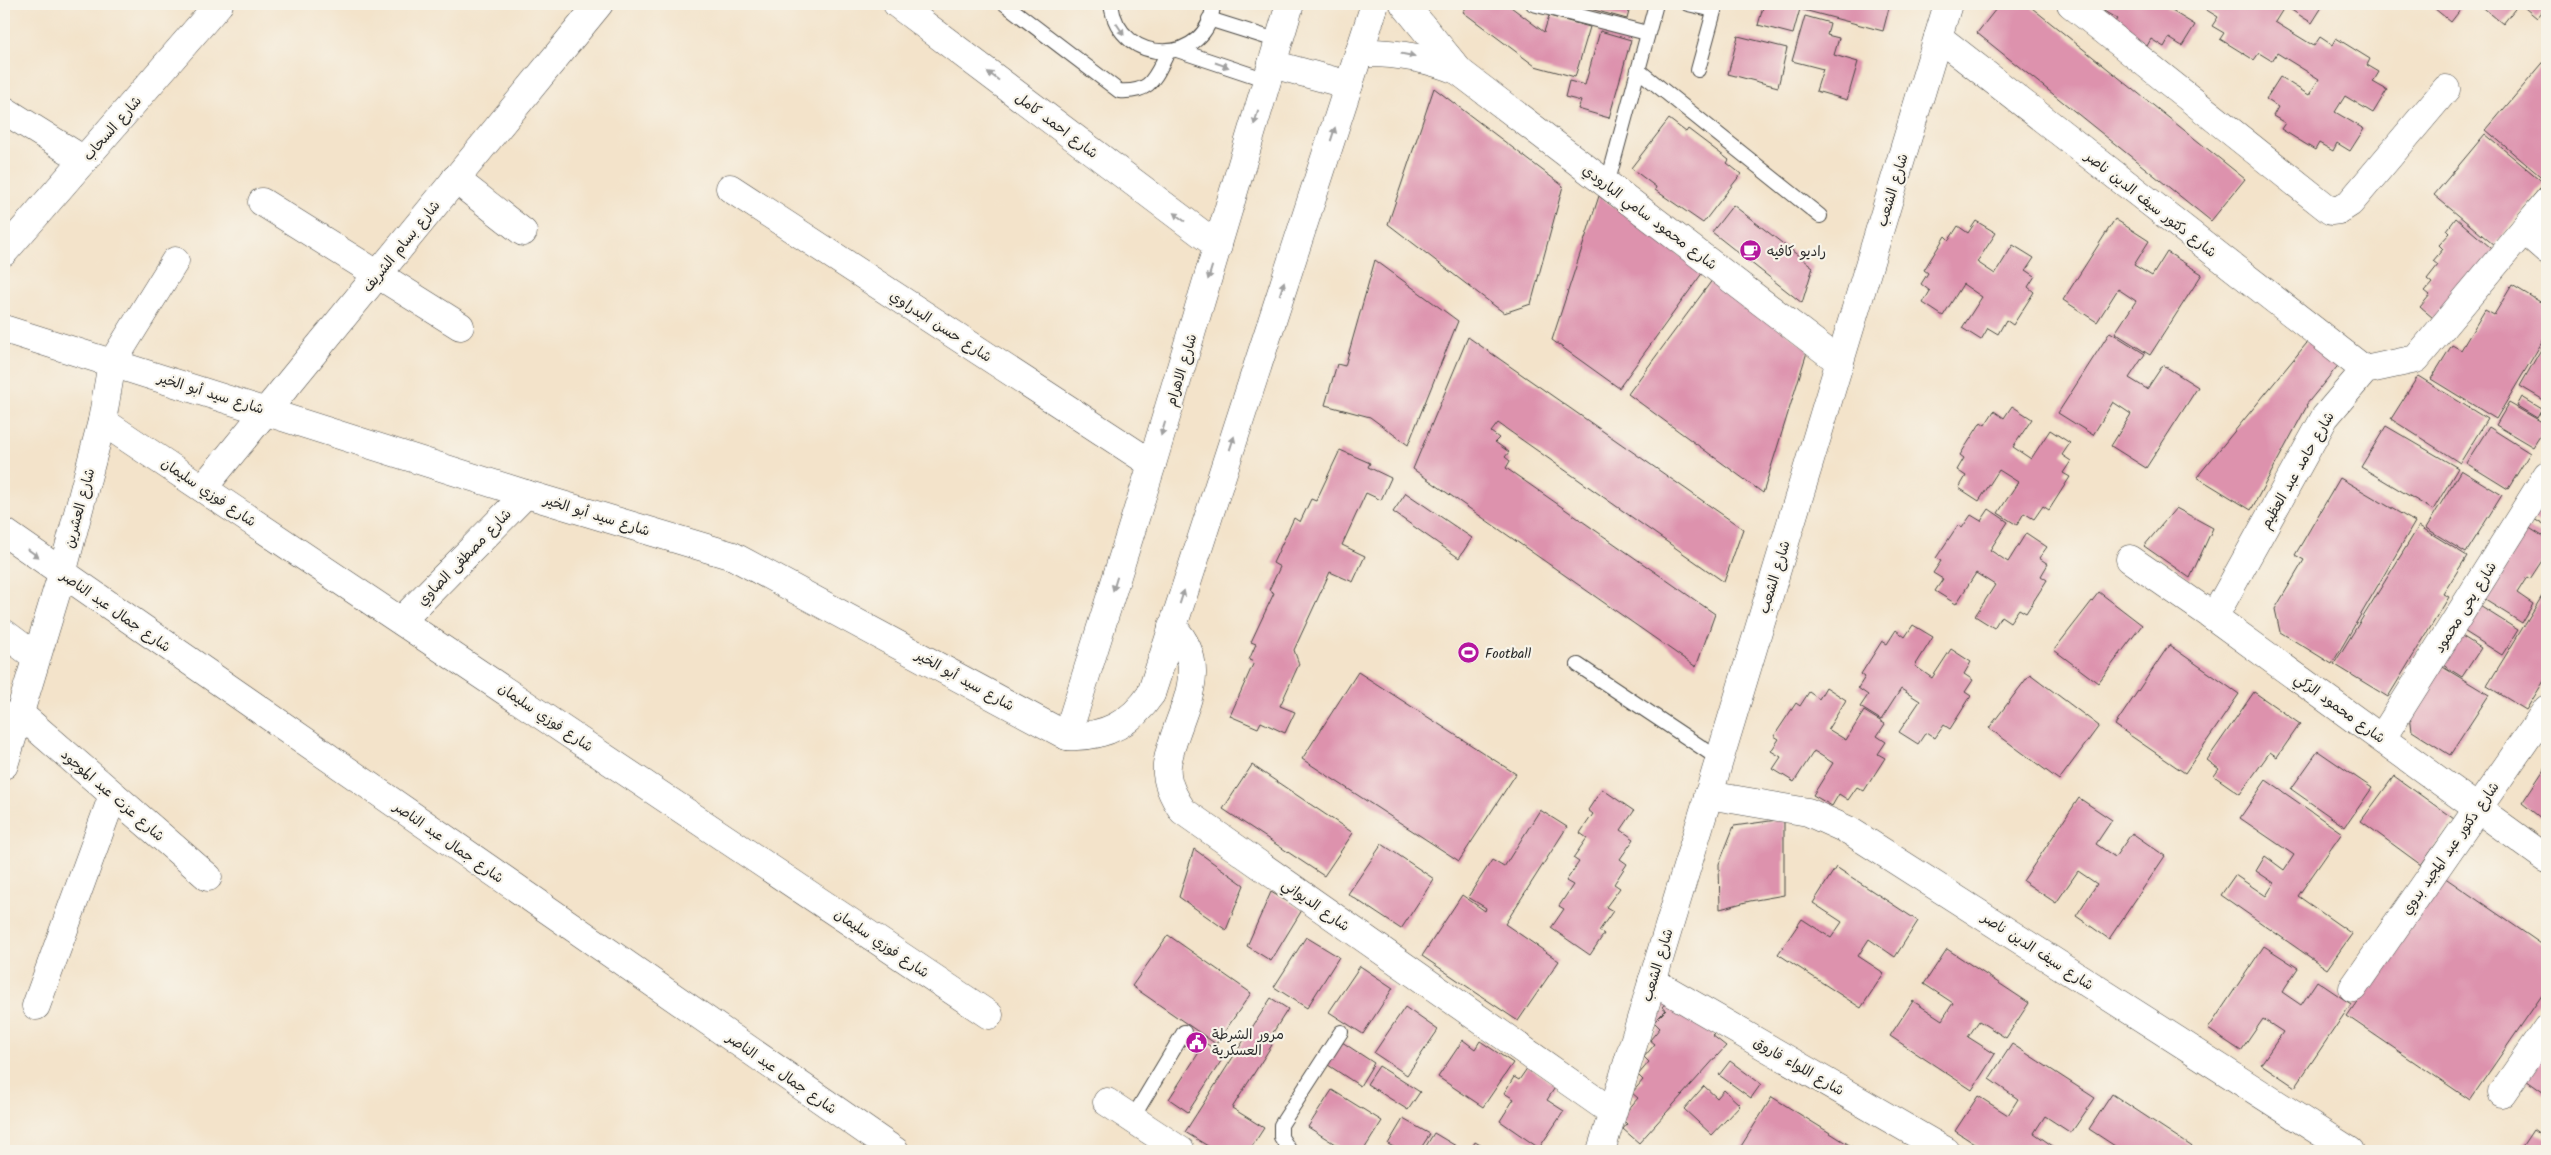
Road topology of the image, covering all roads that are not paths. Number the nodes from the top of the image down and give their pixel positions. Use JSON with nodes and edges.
{"nodes":[{"id":1,"x":219,"y":4,"type":"edge"},
{"id":2,"x":599,"y":4,"type":"edge"},
{"id":3,"x":897,"y":4,"type":"edge"},
{"id":4,"x":1005,"y":4,"type":"edge"},
{"id":5,"x":1111,"y":4,"type":"edge"},
{"id":6,"x":1213,"y":4,"type":"edge"},
{"id":7,"x":1290,"y":4,"type":"edge"},
{"id":8,"x":1375,"y":4,"type":"edge"},
{"id":9,"x":1404,"y":4,"type":"edge"},
{"id":10,"x":1533,"y":4,"type":"edge"},
{"id":11,"x":1656,"y":4,"type":"edge"},
{"id":12,"x":1688,"y":4,"type":"edge"},
{"id":13,"x":1948,"y":4,"type":"edge"},
{"id":14,"x":2071,"y":4,"type":"edge"},
{"id":15,"x":1715,"y":7,"type":"edge"},
{"id":16,"x":1209,"y":19,"type":"junction"},
{"id":17,"x":1647,"y":33,"type":"junction"},
{"id":18,"x":1938,"y":37,"type":"junction"},
{"id":19,"x":1173,"y":51,"type":"junction"},
{"id":20,"x":1359,"y":52,"type":"junction"},
{"id":21,"x":1273,"y":62,"type":"junction"},
{"id":22,"x":1638,"y":70,"type":"junction"},
{"id":23,"x":1698,"y":70,"type":"dead end"},
{"id":24,"x":1460,"y":72,"type":"junction"},
{"id":25,"x":1349,"y":85,"type":"junction"},
{"id":26,"x":2446,"y":89,"type":"dead end"},
{"id":27,"x":4,"y":110,"type":"edge"},
{"id":28,"x":84,"y":160,"type":"junction"},
{"id":29,"x":455,"y":179,"type":"junction"},
{"id":30,"x":1607,"y":185,"type":"junction"},
{"id":31,"x":730,"y":188,"type":"dead end"},
{"id":32,"x":262,"y":202,"type":"dead end"},
{"id":33,"x":2547,"y":202,"type":"edge"},
{"id":34,"x":1820,"y":216,"type":"dead end"},
{"id":35,"x":2524,"y":230,"type":"junction"},
{"id":36,"x":523,"y":232,"type":"dead end"},
{"id":37,"x":1218,"y":246,"type":"junction"},
{"id":38,"x":2547,"y":250,"type":"edge"},
{"id":39,"x":4,"y":252,"type":"edge"},
{"id":40,"x":175,"y":261,"type":"dead end"},
{"id":41,"x":377,"y":274,"type":"junction"},
{"id":42,"x":460,"y":326,"type":"dead end"},
{"id":43,"x":4,"y":329,"type":"edge"},
{"id":44,"x":112,"y":362,"type":"junction"},
{"id":45,"x":1840,"y":362,"type":"junction"},
{"id":46,"x":2365,"y":370,"type":"junction"},
{"id":47,"x":266,"y":410,"type":"junction"},
{"id":48,"x":102,"y":421,"type":"junction"},
{"id":49,"x":1152,"y":464,"type":"junction"},
{"id":50,"x":2547,"y":475,"type":"edge"},
{"id":51,"x":202,"y":488,"type":"junction"},
{"id":52,"x":526,"y":494,"type":"junction"},
{"id":53,"x":4,"y":532,"type":"edge"},
{"id":54,"x":2130,"y":559,"type":"dead end"},
{"id":55,"x":62,"y":574,"type":"junction"},
{"id":56,"x":2214,"y":617,"type":"junction"},
{"id":57,"x":402,"y":620,"type":"junction"},
{"id":58,"x":1172,"y":626,"type":"junction"},
{"id":59,"x":4,"y":633,"type":"edge"},
{"id":60,"x":36,"y":657,"type":"junction"},
{"id":61,"x":1578,"y":665,"type":"dead end"},
{"id":62,"x":2547,"y":709,"type":"edge"},
{"id":63,"x":12,"y":726,"type":"edge"},
{"id":64,"x":1067,"y":736,"type":"junction"},
{"id":65,"x":2382,"y":738,"type":"junction"},
{"id":66,"x":1719,"y":759,"type":"junction"},
{"id":67,"x":4,"y":765,"type":"edge"},
{"id":68,"x":113,"y":795,"type":"junction"},
{"id":69,"x":1708,"y":795,"type":"junction"},
{"id":70,"x":2476,"y":808,"type":"junction"},
{"id":71,"x":2547,"y":859,"type":"edge"},
{"id":72,"x":208,"y":877,"type":"dead end"},
{"id":73,"x":1652,"y":981,"type":"junction"},
{"id":74,"x":2354,"y":988,"type":"dead end"},
{"id":75,"x":36,"y":1006,"type":"dead end"},
{"id":76,"x":989,"y":1015,"type":"dead end"},
{"id":77,"x":2547,"y":1028,"type":"edge"},
{"id":78,"x":1184,"y":1032,"type":"dead end"},
{"id":79,"x":1341,"y":1032,"type":"dead end"},
{"id":80,"x":2502,"y":1093,"type":"dead end"},
{"id":81,"x":1107,"y":1102,"type":"dead end"},
{"id":82,"x":1612,"y":1112,"type":"junction"},
{"id":83,"x":1132,"y":1119,"type":"junction"},
{"id":84,"x":1606,"y":1149,"type":"edge"},
{"id":85,"x":895,"y":1151,"type":"edge"},
{"id":86,"x":1181,"y":1151,"type":"edge"},
{"id":87,"x":1290,"y":1151,"type":"edge"},
{"id":88,"x":1946,"y":1151,"type":"edge"},
{"id":89,"x":2350,"y":1151,"type":"edge"}],
"edges":[{"from":1,"to":28,"type":"street","name":"شارع السحاب"},
{"from":2,"to":29,"type":"street","name":"شارع بسام الشريف"},
{"from":37,"to":3,"type":"street","name":"شارع احمد كامل","one_way":true},
{"from":4,"to":19,"type":"lane"},
{"from":5,"to":19,"type":"lane","one_way":true},
{"from":6,"to":16,"type":"lane"},
{"from":7,"to":21,"type":"street","name":"شارع الاهرام"},
{"from":8,"to":20,"type":"street"},
{"from":9,"to":24,"type":"street","name":"شارع محمود سامي البارودي"},
{"from":10,"to":17,"type":"lane"},
{"from":11,"to":17,"type":"lane"},
{"from":12,"to":15,"type":"lane"},
{"from":13,"to":18,"type":"street","name":"شارع الشعب"},
{"from":14,"to":26,"type":"street"},
{"from":15,"to":23,"type":"lane"},
{"from":16,"to":19,"type":"lane"},
{"from":16,"to":21,"type":"lane"},
{"from":17,"to":22,"type":"lane"},
{"from":18,"to":45,"type":"street","name":"شارع الشعب"},
{"from":18,"to":46,"type":"street","name":"شارع دكتور سيف الدين ناصر"},
{"from":19,"to":21,"type":"lane","one_way":true},
{"from":20,"to":24,"type":"street","name":"شارع محمود سامي البارودي","one_way":true},
{"from":20,"to":25,"type":"street"},
{"from":21,"to":25,"type":"street"},
{"from":21,"to":37,"type":"street","name":"شارع الاهرام","one_way":true},
{"from":22,"to":30,"type":"lane"},
{"from":22,"to":34,"type":"lane"},
{"from":24,"to":30,"type":"street","name":"شارع محمود سامي البارودي"},
{"from":58,"to":25,"type":"street","one_way":true},
{"from":27,"to":28,"type":"street"},
{"from":28,"to":39,"type":"street","name":"شارع السحاب"},
{"from":29,"to":36,"type":"street"},
{"from":29,"to":41,"type":"street","name":"شارع بسام الشريف"},
{"from":30,"to":45,"type":"street","name":"شارع محمود سامي البارودي"},
{"from":31,"to":49,"type":"street","name":"شارع حسن البدراوي"},
{"from":32,"to":41,"type":"street"},
{"from":33,"to":35,"type":"street"},
{"from":35,"to":38,"type":"street"},
{"from":35,"to":46,"type":"street"},
{"from":37,"to":49,"type":"street","name":"شارع الاهرام","one_way":true},
{"from":40,"to":44,"type":"street","name":"شارع العشرين"},
{"from":41,"to":42,"type":"street"},
{"from":41,"to":47,"type":"street","name":"شارع بسام الشريف"},
{"from":43,"to":44,"type":"street","name":"شارع سيد أبو الخير"},
{"from":44,"to":47,"type":"street","name":"شارع سيد أبو الخير"},
{"from":44,"to":48,"type":"street","name":"شارع العشرين"},
{"from":45,"to":66,"type":"street","name":"شارع الشعب"},
{"from":46,"to":56,"type":"street","name":"شارع حامد عبد العظيم"},
{"from":47,"to":51,"type":"street","name":"شارع بسام الشريف"},
{"from":47,"to":52,"type":"street","name":"شارع سيد أبو الخير"},
{"from":48,"to":51,"type":"street","name":"شارع فوزي سليمان"},
{"from":48,"to":55,"type":"street","name":"شارع العشرين"},
{"from":49,"to":64,"type":"street","name":"شارع الاهرام","one_way":true},
{"from":50,"to":65,"type":"street","name":"شارع يحى محمود"},
{"from":51,"to":57,"type":"street","name":"شارع فوزي سليمان"},
{"from":52,"to":57,"type":"street","name":"شارع مصطفى الصاوي"},
{"from":52,"to":64,"type":"street","name":"شارع سيد أبو الخير"},
{"from":53,"to":55,"type":"street","name":"شارع جمال عبد الناصر","one_way":true},
{"from":54,"to":56,"type":"street","name":"شارع محمود الزكي"},
{"from":55,"to":60,"type":"street","name":"شارع العشرين"},
{"from":55,"to":85,"type":"street","name":"شارع جمال عبد الناصر"},
{"from":56,"to":65,"type":"street","name":"شارع محمود الزكي"},
{"from":57,"to":76,"type":"street","name":"شارع فوزي سليمان"},
{"from":58,"to":64,"type":"street","name":"شارع سيد أبو الخير"},
{"from":58,"to":82,"type":"street","name":"شارع الديواني"},
{"from":59,"to":60,"type":"street"},
{"from":60,"to":63,"type":"street","name":"شارع العشرين"},
{"from":61,"to":66,"type":"lane"},
{"from":62,"to":70,"type":"street","name":"شارع دكتور عبد المجيد بدوي"},
{"from":63,"to":67,"type":"street","name":"شارع العشرين"},
{"from":63,"to":68,"type":"street","name":"شارع عزت عبد الموجود"},
{"from":65,"to":70,"type":"street","name":"شارع محمود الزكي"},
{"from":66,"to":69,"type":"street","name":"شارع الشعب"},
{"from":68,"to":72,"type":"street","name":"شارع عزت عبد الموجود"},
{"from":68,"to":75,"type":"street"},
{"from":69,"to":73,"type":"street","name":"شارع الشعب"},
{"from":69,"to":89,"type":"street","name":"شارع سيف الدين ناصر"},
{"from":70,"to":71,"type":"street","name":"شارع محمود الزكي"},
{"from":70,"to":74,"type":"street","name":"شارع دكتور عبد المجيد بدوي"},
{"from":73,"to":82,"type":"street","name":"شارع الشعب"},
{"from":73,"to":88,"type":"street","name":"شارع اللواء فاروق"},
{"from":77,"to":80,"type":"street"},
{"from":78,"to":83,"type":"lane"},
{"from":79,"to":87,"type":"lane"},
{"from":81,"to":83,"type":"street"},
{"from":82,"to":84,"type":"street","name":"شارع الشعب"},
{"from":83,"to":86,"type":"street"}]}
